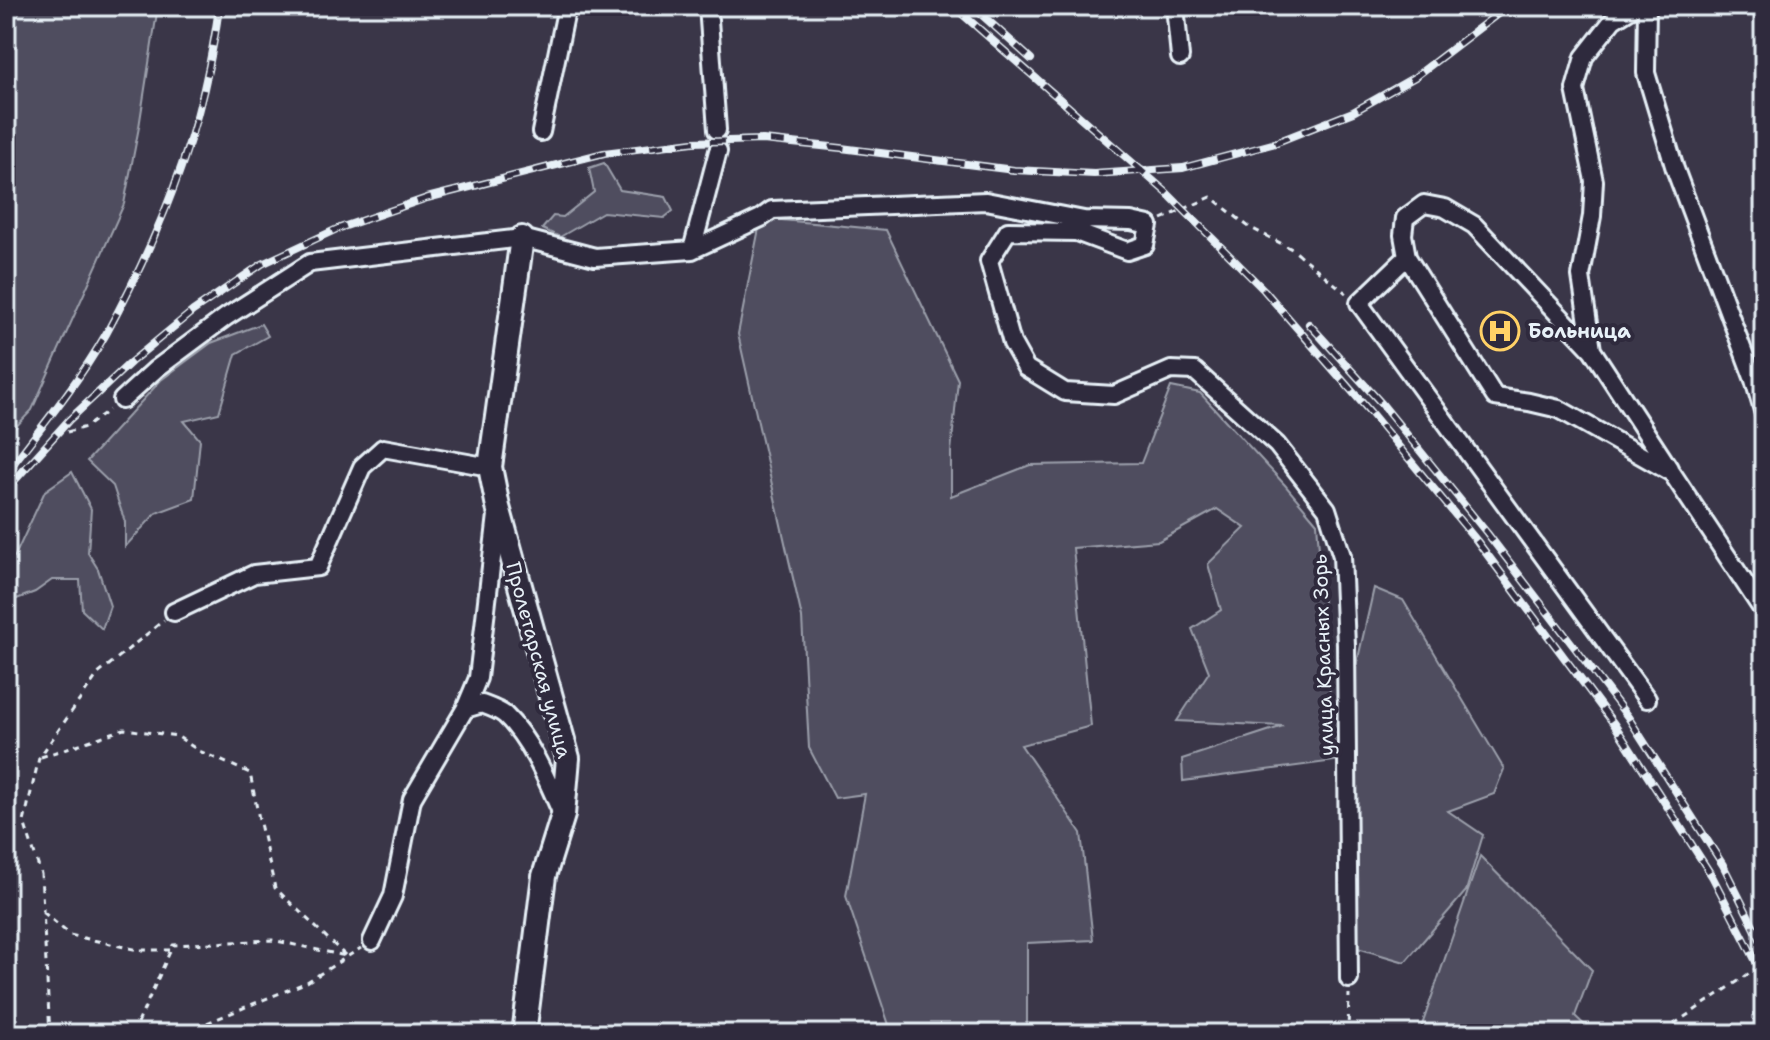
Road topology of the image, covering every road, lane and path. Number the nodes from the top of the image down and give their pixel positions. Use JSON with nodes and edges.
{"nodes":[{"id":1,"x":567,"y":6,"type":"edge"},
{"id":2,"x":708,"y":6,"type":"edge"},
{"id":3,"x":1175,"y":6,"type":"edge"},
{"id":4,"x":1635,"y":6,"type":"edge"},
{"id":5,"x":1647,"y":6,"type":"edge"},
{"id":6,"x":1180,"y":57,"type":"dead end"},
{"id":7,"x":717,"y":130,"type":"dead end"},
{"id":8,"x":541,"y":132,"type":"dead end"},
{"id":9,"x":718,"y":151,"type":"dead end"},
{"id":10,"x":1149,"y":225,"type":"junction"},
{"id":11,"x":522,"y":238,"type":"junction"},
{"id":12,"x":692,"y":250,"type":"junction"},
{"id":13,"x":1407,"y":257,"type":"junction"},
{"id":14,"x":1359,"y":303,"type":"junction"},
{"id":15,"x":1592,"y":350,"type":"junction"},
{"id":16,"x":122,"y":400,"type":"joint"},
{"id":17,"x":1764,"y":414,"type":"edge"},
{"id":18,"x":67,"y":432,"type":"dead end"},
{"id":19,"x":490,"y":467,"type":"junction"},
{"id":20,"x":1672,"y":473,"type":"junction"},
{"id":21,"x":498,"y":507,"type":"junction"},
{"id":22,"x":174,"y":612,"type":"joint"},
{"id":23,"x":1764,"y":612,"type":"edge"},
{"id":24,"x":1647,"y":699,"type":"dead end"},
{"id":25,"x":465,"y":709,"type":"junction"},
{"id":26,"x":39,"y":758,"type":"junction"},
{"id":27,"x":563,"y":815,"type":"junction"},
{"id":28,"x":43,"y":912,"type":"junction"},
{"id":29,"x":372,"y":941,"type":"joint"},
{"id":30,"x":171,"y":950,"type":"junction"},
{"id":31,"x":347,"y":957,"type":"junction"},
{"id":32,"x":1764,"y":962,"type":"edge"},
{"id":33,"x":1349,"y":979,"type":"joint"},
{"id":34,"x":1674,"y":1024,"type":"dead end"},
{"id":35,"x":50,"y":1034,"type":"edge"},
{"id":36,"x":133,"y":1034,"type":"edge"},
{"id":37,"x":186,"y":1034,"type":"edge"},
{"id":38,"x":524,"y":1034,"type":"edge"},
{"id":39,"x":1348,"y":1034,"type":"edge"}],
"edges":[{"from":1,"to":8,"type":"street"},
{"from":2,"to":7,"type":"street"},
{"from":3,"to":6,"type":"street"},
{"from":4,"to":15,"type":"street"},
{"from":5,"to":17,"type":"street"},
{"from":9,"to":12,"type":"street"},
{"from":10,"to":12,"type":"street"},
{"from":10,"to":14,"type":"path"},
{"from":10,"to":33,"type":"street","name":"улица Красных Зорь"},
{"from":11,"to":12,"type":"street"},
{"from":11,"to":16,"type":"street"},
{"from":11,"to":19,"type":"street","name":"Пролетарская улица"},
{"from":13,"to":14,"type":"street"},
{"from":13,"to":15,"type":"street"},
{"from":13,"to":20,"type":"street"},
{"from":14,"to":24,"type":"street"},
{"from":15,"to":20,"type":"street"},
{"from":16,"to":18,"type":"path"},
{"from":19,"to":21,"type":"street","name":"Пролетарская улица"},
{"from":19,"to":22,"type":"street"},
{"from":20,"to":23,"type":"street"},
{"from":21,"to":25,"type":"street","name":"Пролетарская улица"},
{"from":21,"to":27,"type":"street","name":"Пролетарская улица"},
{"from":22,"to":26,"type":"path"},
{"from":25,"to":27,"type":"street","name":"Пролетарская улица"},
{"from":25,"to":29,"type":"street"},
{"from":26,"to":28,"type":"path"},
{"from":26,"to":31,"type":"path"},
{"from":27,"to":38,"type":"street","name":"Пролетарская улица"},
{"from":28,"to":30,"type":"path"},
{"from":28,"to":35,"type":"path"},
{"from":29,"to":31,"type":"path"},
{"from":30,"to":31,"type":"path"},
{"from":30,"to":36,"type":"path"},
{"from":31,"to":37,"type":"path"},
{"from":32,"to":34,"type":"path"},
{"from":33,"to":39,"type":"path"}]}
